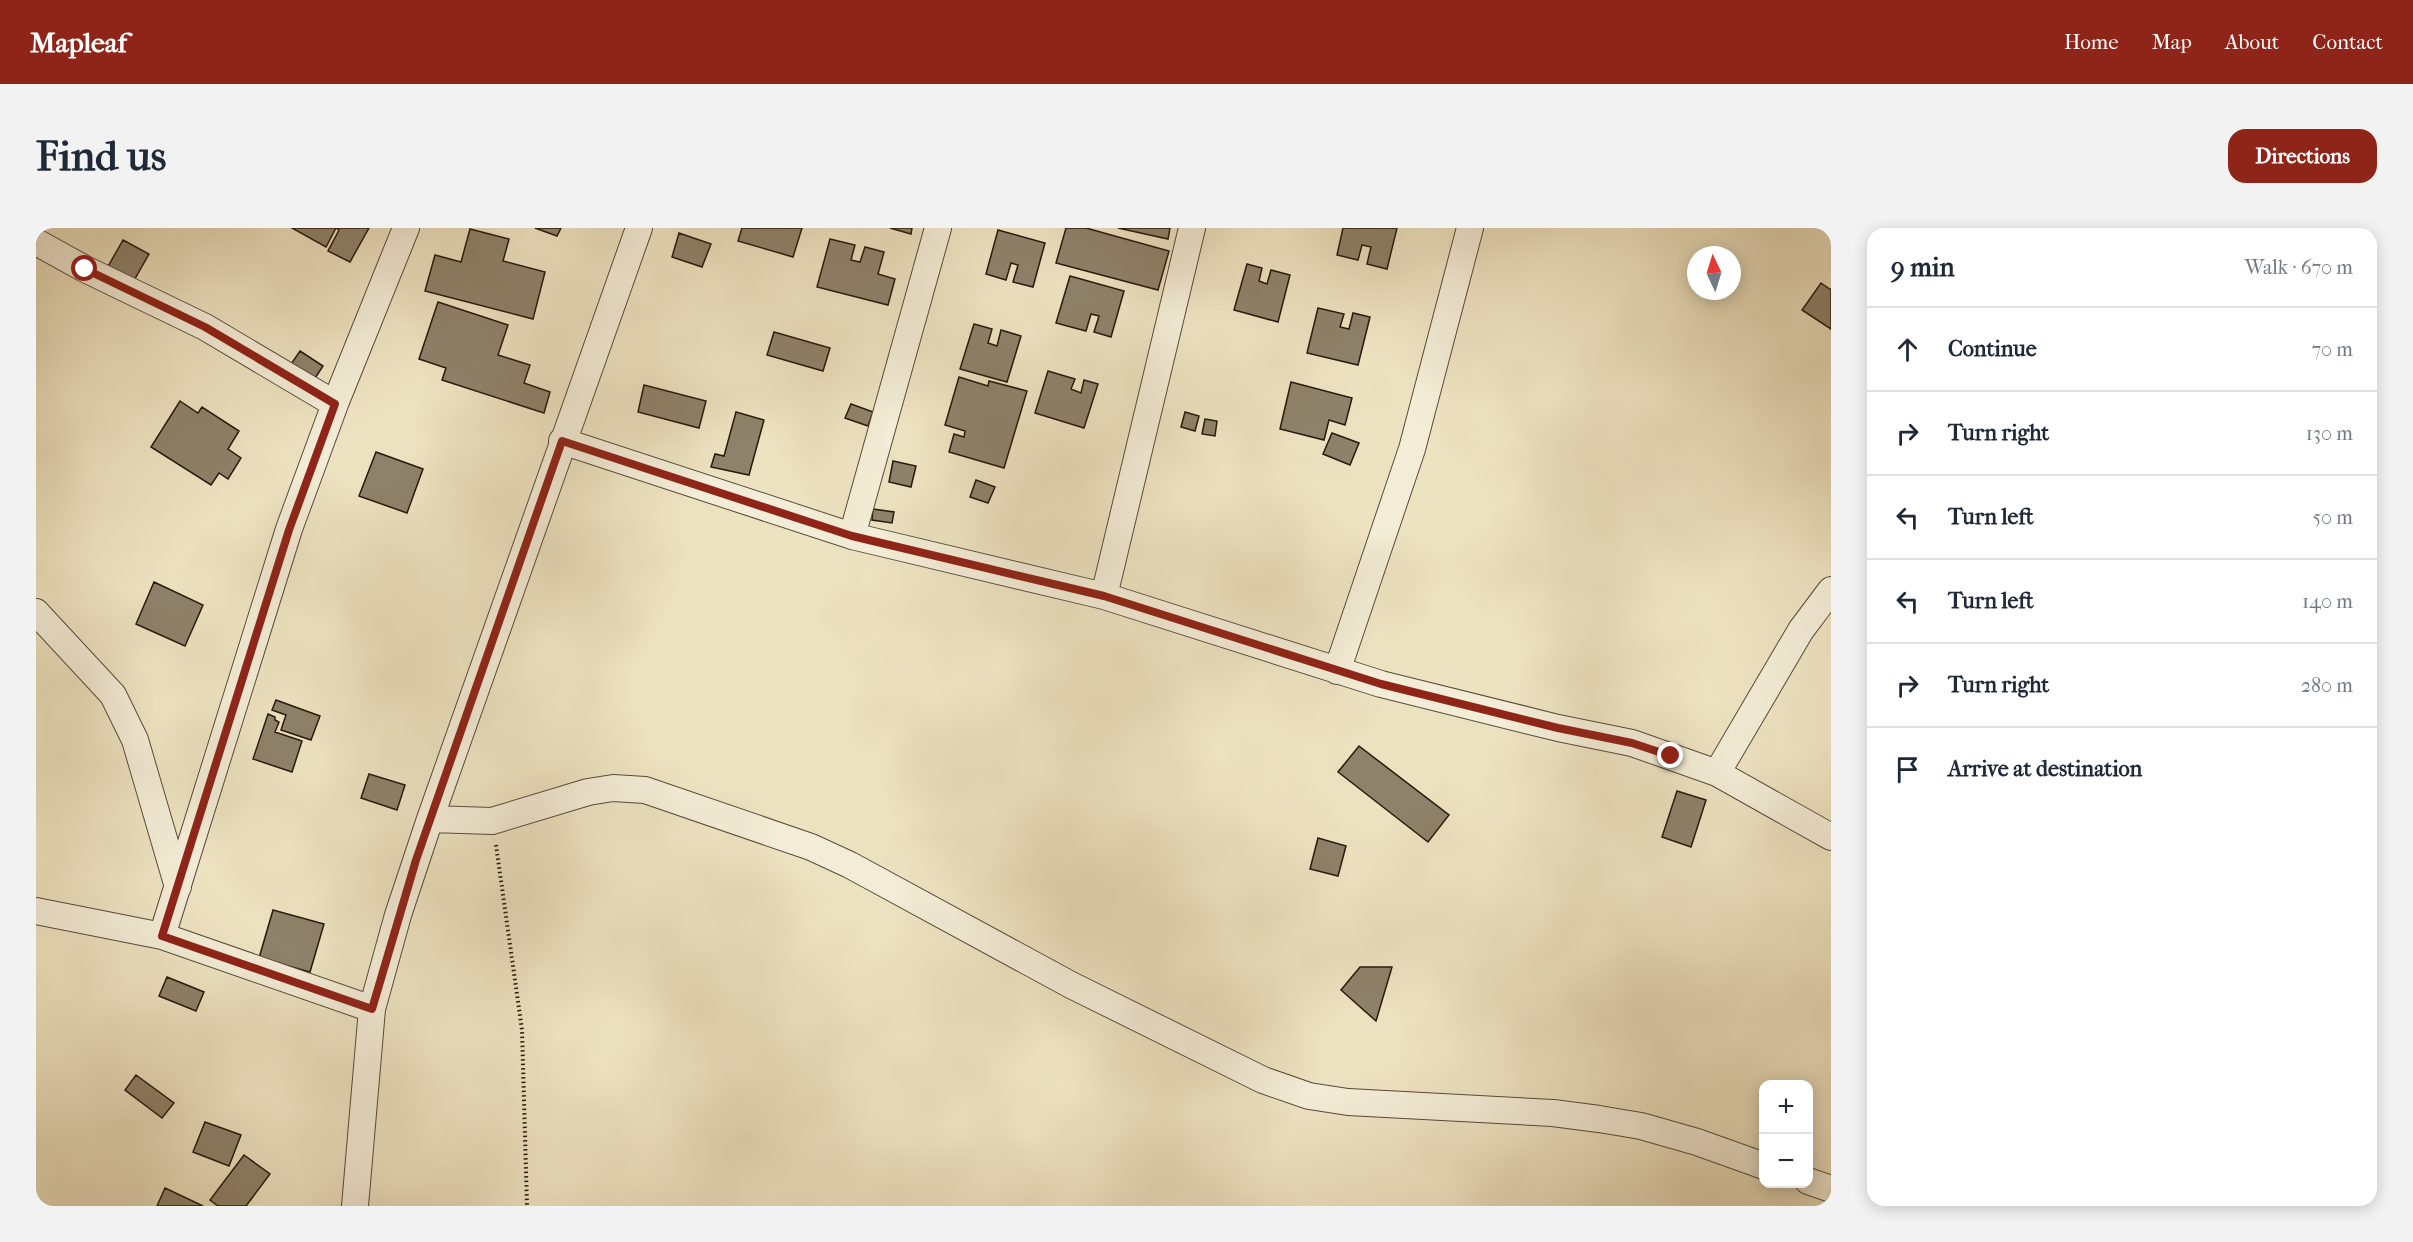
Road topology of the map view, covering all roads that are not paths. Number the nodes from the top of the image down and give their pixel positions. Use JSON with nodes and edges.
{"nodes":[{"id":1,"x":406,"y":228,"type":"edge"},
{"id":2,"x":639,"y":228,"type":"edge"},
{"id":3,"x":938,"y":228,"type":"edge"},
{"id":4,"x":1192,"y":228,"type":"edge"},
{"id":5,"x":1470,"y":228,"type":"edge"},
{"id":6,"x":36,"y":242,"type":"edge"},
{"id":7,"x":335,"y":404,"type":"junction"},
{"id":8,"x":562,"y":441,"type":"junction"},
{"id":9,"x":852,"y":536,"type":"junction"},
{"id":10,"x":1831,"y":590,"type":"edge"},
{"id":11,"x":1104,"y":596,"type":"junction"},
{"id":12,"x":36,"y":612,"type":"edge"},
{"id":13,"x":1337,"y":671,"type":"junction"},
{"id":14,"x":1717,"y":774,"type":"junction"},
{"id":15,"x":430,"y":819,"type":"junction"},
{"id":16,"x":1831,"y":837,"type":"edge"},
{"id":17,"x":178,"y":887,"type":"junction"},
{"id":18,"x":36,"y":911,"type":"edge"},
{"id":19,"x":162,"y":936,"type":"junction"},
{"id":20,"x":372,"y":1009,"type":"junction"},
{"id":21,"x":1759,"y":1164,"type":"edge"},
{"id":22,"x":1813,"y":1182,"type":"edge"},
{"id":23,"x":1831,"y":1189,"type":"edge"},
{"id":24,"x":355,"y":1206,"type":"edge"}],
"edges":[{"from":1,"to":7,"type":"street"},
{"from":2,"to":8,"type":"street"},
{"from":3,"to":9,"type":"street"},
{"from":4,"to":11,"type":"street"},
{"from":5,"to":13,"type":"street"},
{"from":6,"to":7,"type":"street"},
{"from":7,"to":17,"type":"street"},
{"from":8,"to":9,"type":"street"},
{"from":8,"to":15,"type":"street"},
{"from":9,"to":11,"type":"street"},
{"from":10,"to":14,"type":"street"},
{"from":11,"to":13,"type":"street"},
{"from":12,"to":17,"type":"street"},
{"from":13,"to":14,"type":"street"},
{"from":14,"to":16,"type":"street"},
{"from":15,"to":20,"type":"street"},
{"from":15,"to":21,"type":"street"},
{"from":17,"to":19,"type":"street"},
{"from":18,"to":19,"type":"street"},
{"from":19,"to":20,"type":"street"},
{"from":20,"to":24,"type":"street"},
{"from":22,"to":23,"type":"street"}]}
